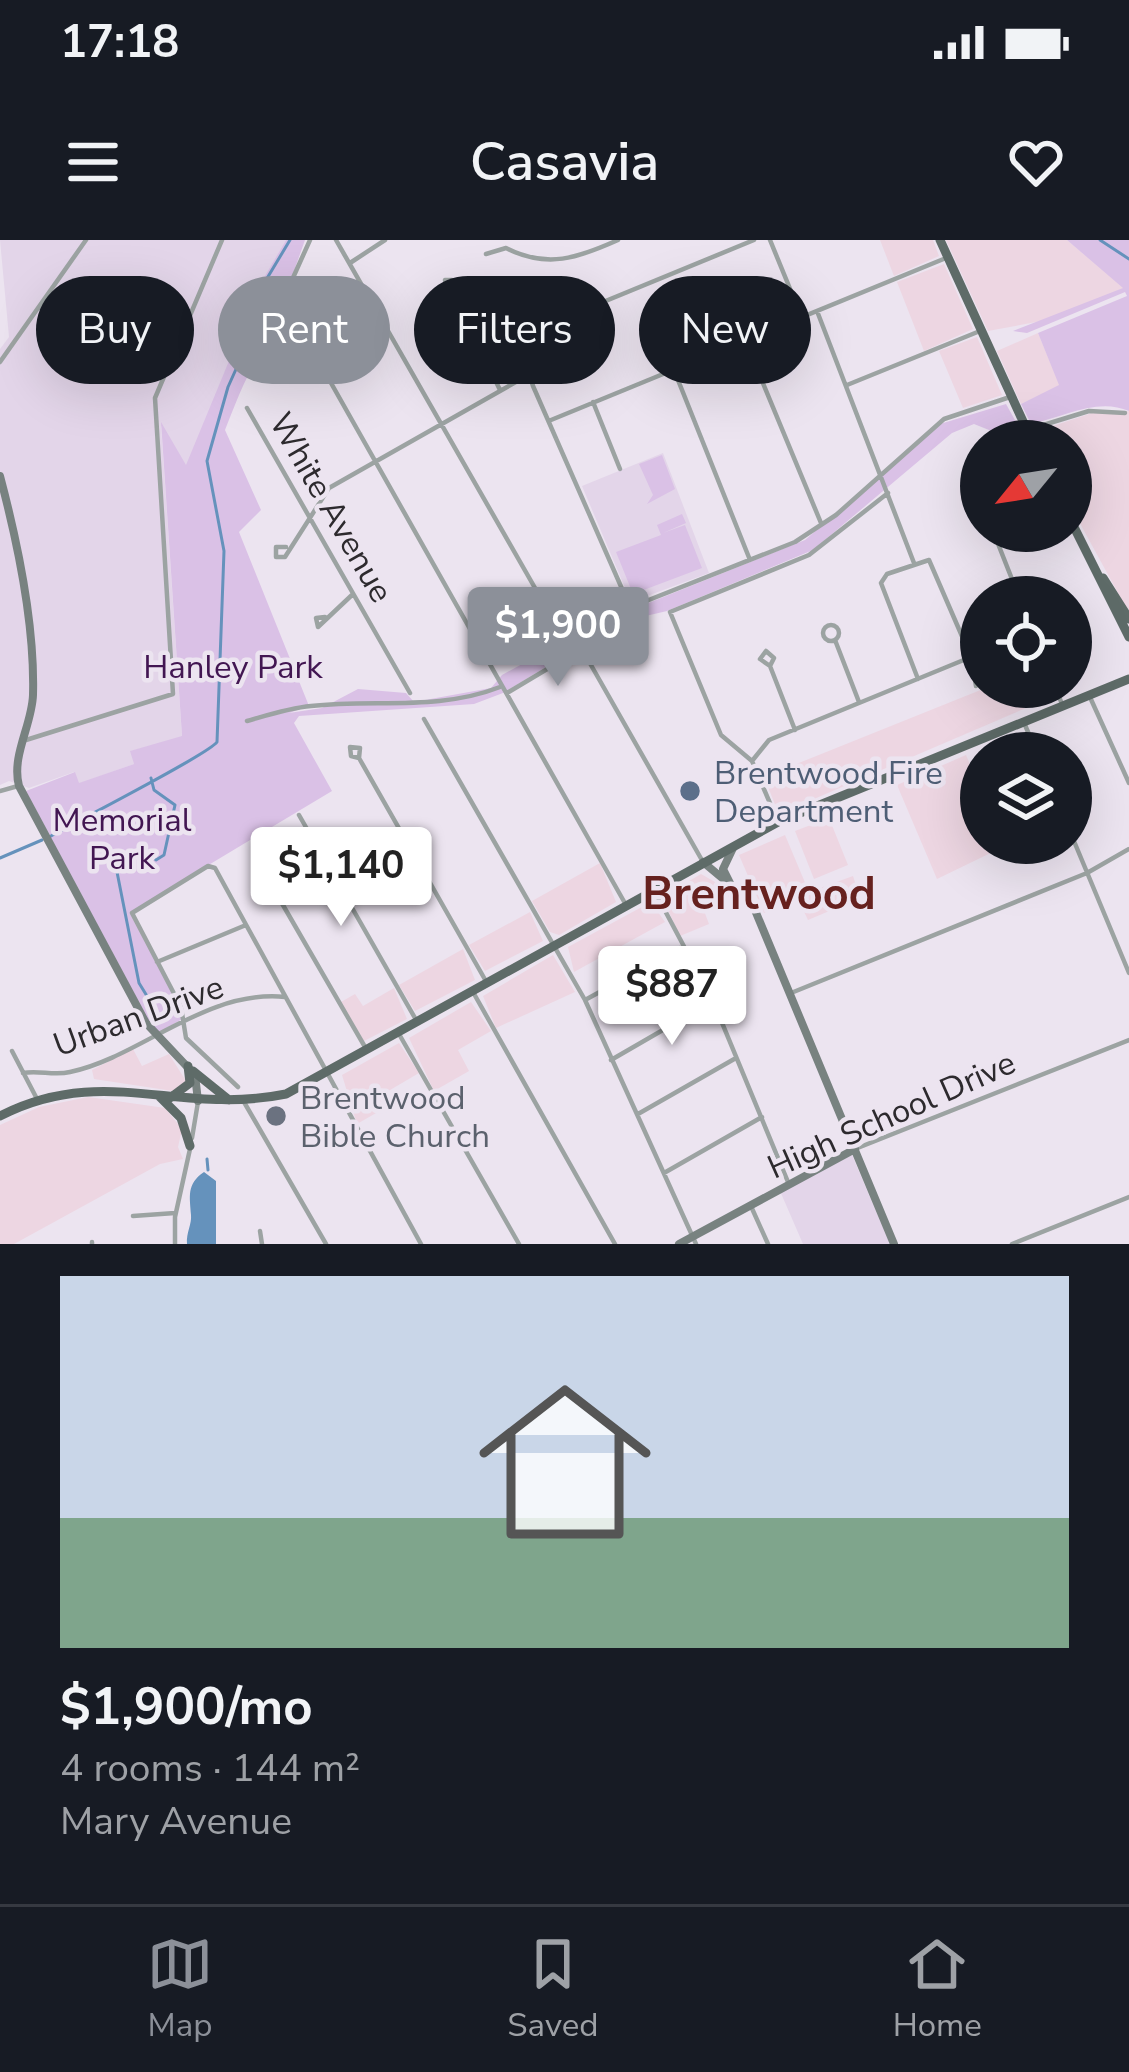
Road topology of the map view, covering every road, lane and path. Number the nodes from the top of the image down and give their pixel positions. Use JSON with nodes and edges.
{"nodes":[{"id":1,"x":86,"y":240,"type":"edge"},
{"id":2,"x":222,"y":240,"type":"edge"},
{"id":3,"x":310,"y":240,"type":"edge"},
{"id":4,"x":336,"y":240,"type":"edge"},
{"id":5,"x":385,"y":240,"type":"edge"},
{"id":6,"x":511,"y":240,"type":"edge"},
{"id":7,"x":593,"y":240,"type":"edge"},
{"id":8,"x":618,"y":240,"type":"edge"},
{"id":9,"x":754,"y":240,"type":"edge"},
{"id":10,"x":770,"y":240,"type":"edge"},
{"id":11,"x":940,"y":240,"type":"edge"},
{"id":12,"x":506,"y":248,"type":"junction"},
{"id":13,"x":597,"y":249,"type":"junction"},
{"id":14,"x":486,"y":254,"type":"dead end"},
{"id":15,"x":947,"y":257,"type":"junction"},
{"id":16,"x":350,"y":263,"type":"junction"},
{"id":17,"x":61,"y":276,"type":"edge"},
{"id":18,"x":785,"y":276,"type":"edge"},
{"id":19,"x":615,"y":297,"type":"edge"},
{"id":20,"x":194,"y":305,"type":"edge"},
{"id":21,"x":36,"y":311,"type":"edge"},
{"id":22,"x":818,"y":311,"type":"junction"},
{"id":23,"x":811,"y":314,"type":"edge"},
{"id":24,"x":981,"y":330,"type":"junction"},
{"id":25,"x":0,"y":362,"type":"edge"},
{"id":26,"x":161,"y":384,"type":"edge"},
{"id":27,"x":497,"y":384,"type":"edge"},
{"id":28,"x":512,"y":384,"type":"edge"},
{"id":29,"x":535,"y":384,"type":"edge"},
{"id":30,"x":639,"y":384,"type":"edge"},
{"id":31,"x":680,"y":384,"type":"edge"},
{"id":32,"x":764,"y":384,"type":"edge"},
{"id":33,"x":847,"y":385,"type":"junction"},
{"id":34,"x":500,"y":391,"type":"junction"},
{"id":35,"x":1011,"y":397,"type":"junction"},
{"id":36,"x":593,"y":402,"type":"junction"},
{"id":37,"x":248,"y":408,"type":"dead end"},
{"id":38,"x":1125,"y":413,"type":"dead end"},
{"id":39,"x":551,"y":420,"type":"junction"},
{"id":40,"x":1022,"y":420,"type":"edge"},
{"id":41,"x":1068,"y":420,"type":"edge"},
{"id":42,"x":441,"y":424,"type":"junction"},
{"id":43,"x":374,"y":462,"type":"junction"},
{"id":44,"x":620,"y":469,"type":"dead end"},
{"id":45,"x":882,"y":473,"type":"junction"},
{"id":46,"x":0,"y":476,"type":"edge"},
{"id":47,"x":888,"y":493,"type":"junction"},
{"id":48,"x":310,"y":516,"type":"junction"},
{"id":49,"x":821,"y":525,"type":"junction"},
{"id":50,"x":286,"y":548,"type":"dead end"},
{"id":51,"x":1087,"y":552,"type":"edge"},
{"id":52,"x":751,"y":560,"type":"junction"},
{"id":53,"x":914,"y":563,"type":"junction"},
{"id":54,"x":1100,"y":576,"type":"junction"},
{"id":55,"x":355,"y":592,"type":"junction"},
{"id":56,"x":630,"y":608,"type":"junction"},
{"id":57,"x":325,"y":616,"type":"dead end"},
{"id":58,"x":1129,"y":619,"type":"edge"},
{"id":59,"x":960,"y":629,"type":"edge"},
{"id":60,"x":1129,"y":637,"type":"edge"},
{"id":61,"x":835,"y":640,"type":"dead end"},
{"id":62,"x":571,"y":642,"type":"junction"},
{"id":63,"x":581,"y":648,"type":"junction"},
{"id":64,"x":960,"y":662,"type":"edge"},
{"id":65,"x":770,"y":666,"type":"dead end"},
{"id":66,"x":918,"y":679,"type":"junction"},
{"id":67,"x":1125,"y":683,"type":"edge"},
{"id":68,"x":503,"y":686,"type":"junction"},
{"id":69,"x":410,"y":693,"type":"dead end"},
{"id":70,"x":508,"y":693,"type":"junction"},
{"id":71,"x":1092,"y":694,"type":"edge"},
{"id":72,"x":1092,"y":702,"type":"edge"},
{"id":73,"x":859,"y":703,"type":"junction"},
{"id":74,"x":1052,"y":708,"type":"edge"},
{"id":75,"x":424,"y":719,"type":"dead end"},
{"id":76,"x":1023,"y":719,"type":"junction"},
{"id":77,"x":247,"y":722,"type":"dead end"},
{"id":78,"x":795,"y":730,"type":"junction"},
{"id":79,"x":1028,"y":732,"type":"edge"},
{"id":80,"x":23,"y":740,"type":"junction"},
{"id":81,"x":359,"y":758,"type":"dead end"},
{"id":82,"x":752,"y":761,"type":"junction"},
{"id":83,"x":1129,"y":783,"type":"edge"},
{"id":84,"x":19,"y":786,"type":"junction"},
{"id":85,"x":0,"y":791,"type":"edge"},
{"id":86,"x":299,"y":815,"type":"dead end"},
{"id":87,"x":778,"y":822,"type":"junction"},
{"id":88,"x":736,"y":845,"type":"junction"},
{"id":89,"x":1129,"y":849,"type":"edge"},
{"id":90,"x":704,"y":862,"type":"junction"},
{"id":91,"x":1084,"y":864,"type":"edge"},
{"id":92,"x":1088,"y":873,"type":"junction"},
{"id":93,"x":275,"y":882,"type":"dead end"},
{"id":94,"x":731,"y":884,"type":"junction"},
{"id":95,"x":654,"y":890,"type":"junction"},
{"id":96,"x":626,"y":905,"type":"junction"},
{"id":97,"x":247,"y":925,"type":"junction"},
{"id":98,"x":556,"y":945,"type":"junction"},
{"id":99,"x":682,"y":947,"type":"junction"},
{"id":100,"x":157,"y":962,"type":"junction"},
{"id":101,"x":1129,"y":973,"type":"edge"},
{"id":102,"x":278,"y":982,"type":"junction"},
{"id":103,"x":488,"y":983,"type":"junction"},
{"id":104,"x":473,"y":992,"type":"junction"},
{"id":105,"x":791,"y":994,"type":"junction"},
{"id":106,"x":269,"y":995,"type":"junction"},
{"id":107,"x":285,"y":997,"type":"junction"},
{"id":108,"x":585,"y":1000,"type":"junction"},
{"id":109,"x":713,"y":1001,"type":"junction"},
{"id":110,"x":184,"y":1018,"type":"junction"},
{"id":111,"x":418,"y":1023,"type":"junction"},
{"id":112,"x":156,"y":1034,"type":"junction"},
{"id":113,"x":399,"y":1034,"type":"junction"},
{"id":114,"x":1129,"y":1040,"type":"edge"},
{"id":115,"x":12,"y":1052,"type":"dead end"},
{"id":116,"x":368,"y":1052,"type":"junction"},
{"id":117,"x":736,"y":1058,"type":"junction"},
{"id":118,"x":611,"y":1060,"type":"junction"},
{"id":119,"x":190,"y":1068,"type":"junction"},
{"id":120,"x":23,"y":1072,"type":"junction"},
{"id":121,"x":329,"y":1073,"type":"junction"},
{"id":122,"x":238,"y":1087,"type":"dead end"},
{"id":123,"x":36,"y":1097,"type":"junction"},
{"id":124,"x":164,"y":1097,"type":"junction"},
{"id":125,"x":198,"y":1102,"type":"junction"},
{"id":126,"x":239,"y":1102,"type":"junction"},
{"id":127,"x":638,"y":1114,"type":"junction"},
{"id":128,"x":0,"y":1115,"type":"edge"},
{"id":129,"x":762,"y":1117,"type":"junction"},
{"id":130,"x":190,"y":1146,"type":"junction"},
{"id":131,"x":855,"y":1149,"type":"junction"},
{"id":132,"x":664,"y":1173,"type":"junction"},
{"id":133,"x":788,"y":1182,"type":"junction"},
{"id":134,"x":1129,"y":1197,"type":"edge"},
{"id":135,"x":750,"y":1204,"type":"junction"},
{"id":136,"x":176,"y":1213,"type":"junction"},
{"id":137,"x":133,"y":1216,"type":"dead end"},
{"id":138,"x":260,"y":1231,"type":"dead end"},
{"id":139,"x":694,"y":1240,"type":"edge"},
{"id":140,"x":176,"y":1244,"type":"edge"},
{"id":141,"x":262,"y":1244,"type":"edge"},
{"id":142,"x":326,"y":1244,"type":"edge"},
{"id":143,"x":421,"y":1244,"type":"edge"},
{"id":144,"x":519,"y":1244,"type":"edge"},
{"id":145,"x":615,"y":1244,"type":"edge"},
{"id":146,"x":679,"y":1244,"type":"edge"},
{"id":147,"x":768,"y":1244,"type":"edge"},
{"id":148,"x":895,"y":1244,"type":"edge"},
{"id":149,"x":1012,"y":1244,"type":"edge"}],
"edges":[{"from":1,"to":17,"type":"street"},
{"from":2,"to":20,"type":"street"},
{"from":3,"to":43,"type":"street"},
{"from":4,"to":16,"type":"street"},
{"from":5,"to":16,"type":"street"},
{"from":6,"to":12,"type":"street"},
{"from":7,"to":13,"type":"street"},
{"from":8,"to":13,"type":"street"},
{"from":9,"to":19,"type":"street"},
{"from":10,"to":18,"type":"street"},
{"from":11,"to":15,"type":"main road"},
{"from":12,"to":13,"type":"street"},
{"from":12,"to":14,"type":"street"},
{"from":15,"to":22,"type":"street"},
{"from":15,"to":24,"type":"main road"},
{"from":16,"to":42,"type":"street"},
{"from":21,"to":25,"type":"street"},
{"from":22,"to":23,"type":"street"},
{"from":22,"to":33,"type":"street"},
{"from":24,"to":33,"type":"street"},
{"from":24,"to":35,"type":"main road"},
{"from":26,"to":80,"type":"street"},
{"from":27,"to":34,"type":"street"},
{"from":28,"to":34,"type":"street"},
{"from":29,"to":39,"type":"street"},
{"from":30,"to":36,"type":"street"},
{"from":31,"to":52,"type":"street"},
{"from":32,"to":49,"type":"street"},
{"from":33,"to":45,"type":"street"},
{"from":34,"to":42,"type":"street"},
{"from":35,"to":40,"type":"main road"},
{"from":35,"to":45,"type":"street"},
{"from":36,"to":39,"type":"street"},
{"from":36,"to":44,"type":"street"},
{"from":37,"to":48,"type":"street","name":"White Avenue"},
{"from":38,"to":41,"type":"street"},
{"from":39,"to":56,"type":"street"},
{"from":42,"to":43,"type":"street"},
{"from":42,"to":62,"type":"street"},
{"from":43,"to":48,"type":"street"},
{"from":43,"to":68,"type":"street"},
{"from":45,"to":47,"type":"street"},
{"from":45,"to":49,"type":"street"},
{"from":46,"to":80,"type":"street"},
{"from":47,"to":53,"type":"street"},
{"from":47,"to":82,"type":"street"},
{"from":48,"to":50,"type":"street"},
{"from":48,"to":55,"type":"street","name":"White Avenue"},
{"from":49,"to":52,"type":"street"},
{"from":51,"to":54,"type":"main road"},
{"from":52,"to":56,"type":"street"},
{"from":53,"to":59,"type":"street"},
{"from":53,"to":66,"type":"street"},
{"from":54,"to":58,"type":"main road"},
{"from":54,"to":60,"type":"main road"},
{"from":55,"to":57,"type":"street"},
{"from":55,"to":69,"type":"street","name":"White Avenue"},
{"from":56,"to":62,"type":"street"},
{"from":61,"to":73,"type":"street"},
{"from":62,"to":63,"type":"street"},
{"from":63,"to":70,"type":"street"},
{"from":63,"to":90,"type":"street"},
{"from":64,"to":66,"type":"street"},
{"from":65,"to":78,"type":"street"},
{"from":66,"to":73,"type":"street"},
{"from":67,"to":71,"type":"main road"},
{"from":68,"to":70,"type":"street"},
{"from":68,"to":77,"type":"street"},
{"from":70,"to":96,"type":"street"},
{"from":72,"to":83,"type":"street"},
{"from":73,"to":78,"type":"street"},
{"from":74,"to":76,"type":"main road"},
{"from":75,"to":98,"type":"street"},
{"from":76,"to":79,"type":"street"},
{"from":76,"to":87,"type":"main road"},
{"from":78,"to":82,"type":"street"},
{"from":80,"to":84,"type":"street"},
{"from":81,"to":103,"type":"street"},
{"from":82,"to":87,"type":"street"},
{"from":84,"to":85,"type":"street"},
{"from":84,"to":112,"type":"street"},
{"from":86,"to":111,"type":"street"},
{"from":87,"to":88,"type":"main road"},
{"from":88,"to":90,"type":"main road"},
{"from":88,"to":94,"type":"street"},
{"from":89,"to":92,"type":"street"},
{"from":90,"to":94,"type":"street"},
{"from":90,"to":95,"type":"main road"},
{"from":91,"to":92,"type":"street"},
{"from":92,"to":101,"type":"street"},
{"from":92,"to":105,"type":"street"},
{"from":93,"to":116,"type":"street"},
{"from":94,"to":105,"type":"street"},
{"from":95,"to":96,"type":"main road"},
{"from":95,"to":99,"type":"street"},
{"from":96,"to":98,"type":"main road"},
{"from":97,"to":100,"type":"street"},
{"from":97,"to":100,"type":"street"},
{"from":97,"to":102,"type":"street"},
{"from":98,"to":103,"type":"main road"},
{"from":98,"to":108,"type":"street"},
{"from":99,"to":108,"type":"street"},
{"from":99,"to":109,"type":"street"},
{"from":100,"to":110,"type":"street"},
{"from":102,"to":106,"type":"street","name":"Urban Drive"},
{"from":102,"to":107,"type":"street"},
{"from":103,"to":104,"type":"main road"},
{"from":104,"to":111,"type":"main road"},
{"from":104,"to":145,"type":"street"},
{"from":105,"to":131,"type":"street"},
{"from":106,"to":107,"type":"street","name":"Urban Drive"},
{"from":106,"to":110,"type":"street","name":"Urban Drive"},
{"from":107,"to":121,"type":"street"},
{"from":108,"to":118,"type":"street"},
{"from":109,"to":117,"type":"street"},
{"from":109,"to":118,"type":"street"},
{"from":110,"to":112,"type":"street","name":"Urban Drive"},
{"from":110,"to":122,"type":"street"},
{"from":111,"to":113,"type":"main road"},
{"from":112,"to":119,"type":"street"},
{"from":112,"to":120,"type":"street","name":"Urban Drive"},
{"from":113,"to":116,"type":"main road"},
{"from":113,"to":144,"type":"street"},
{"from":114,"to":131,"type":"street","name":"High School Drive"},
{"from":115,"to":120,"type":"street"},
{"from":116,"to":121,"type":"main road"},
{"from":117,"to":127,"type":"street"},
{"from":117,"to":129,"type":"street"},
{"from":118,"to":127,"type":"street"},
{"from":119,"to":124,"type":"main road"},
{"from":119,"to":125,"type":"street"},
{"from":119,"to":126,"type":"main road"},
{"from":120,"to":123,"type":"street"},
{"from":121,"to":126,"type":"main road"},
{"from":121,"to":143,"type":"street"},
{"from":123,"to":124,"type":"main road"},
{"from":123,"to":128,"type":"main road"},
{"from":124,"to":125,"type":"main road"},
{"from":124,"to":130,"type":"main road"},
{"from":125,"to":126,"type":"main road"},
{"from":125,"to":130,"type":"street"},
{"from":126,"to":142,"type":"street"},
{"from":127,"to":132,"type":"street"},
{"from":129,"to":132,"type":"street"},
{"from":129,"to":133,"type":"street"},
{"from":130,"to":136,"type":"street"},
{"from":131,"to":133,"type":"street","name":"High School Drive"},
{"from":131,"to":148,"type":"street"},
{"from":132,"to":139,"type":"street"},
{"from":133,"to":135,"type":"street","name":"High School Drive"},
{"from":134,"to":149,"type":"street"},
{"from":135,"to":139,"type":"street","name":"High School Drive"},
{"from":135,"to":147,"type":"street"},
{"from":136,"to":137,"type":"street"},
{"from":136,"to":140,"type":"street"},
{"from":138,"to":141,"type":"street"},
{"from":139,"to":146,"type":"street","name":"High School Drive"}]}
